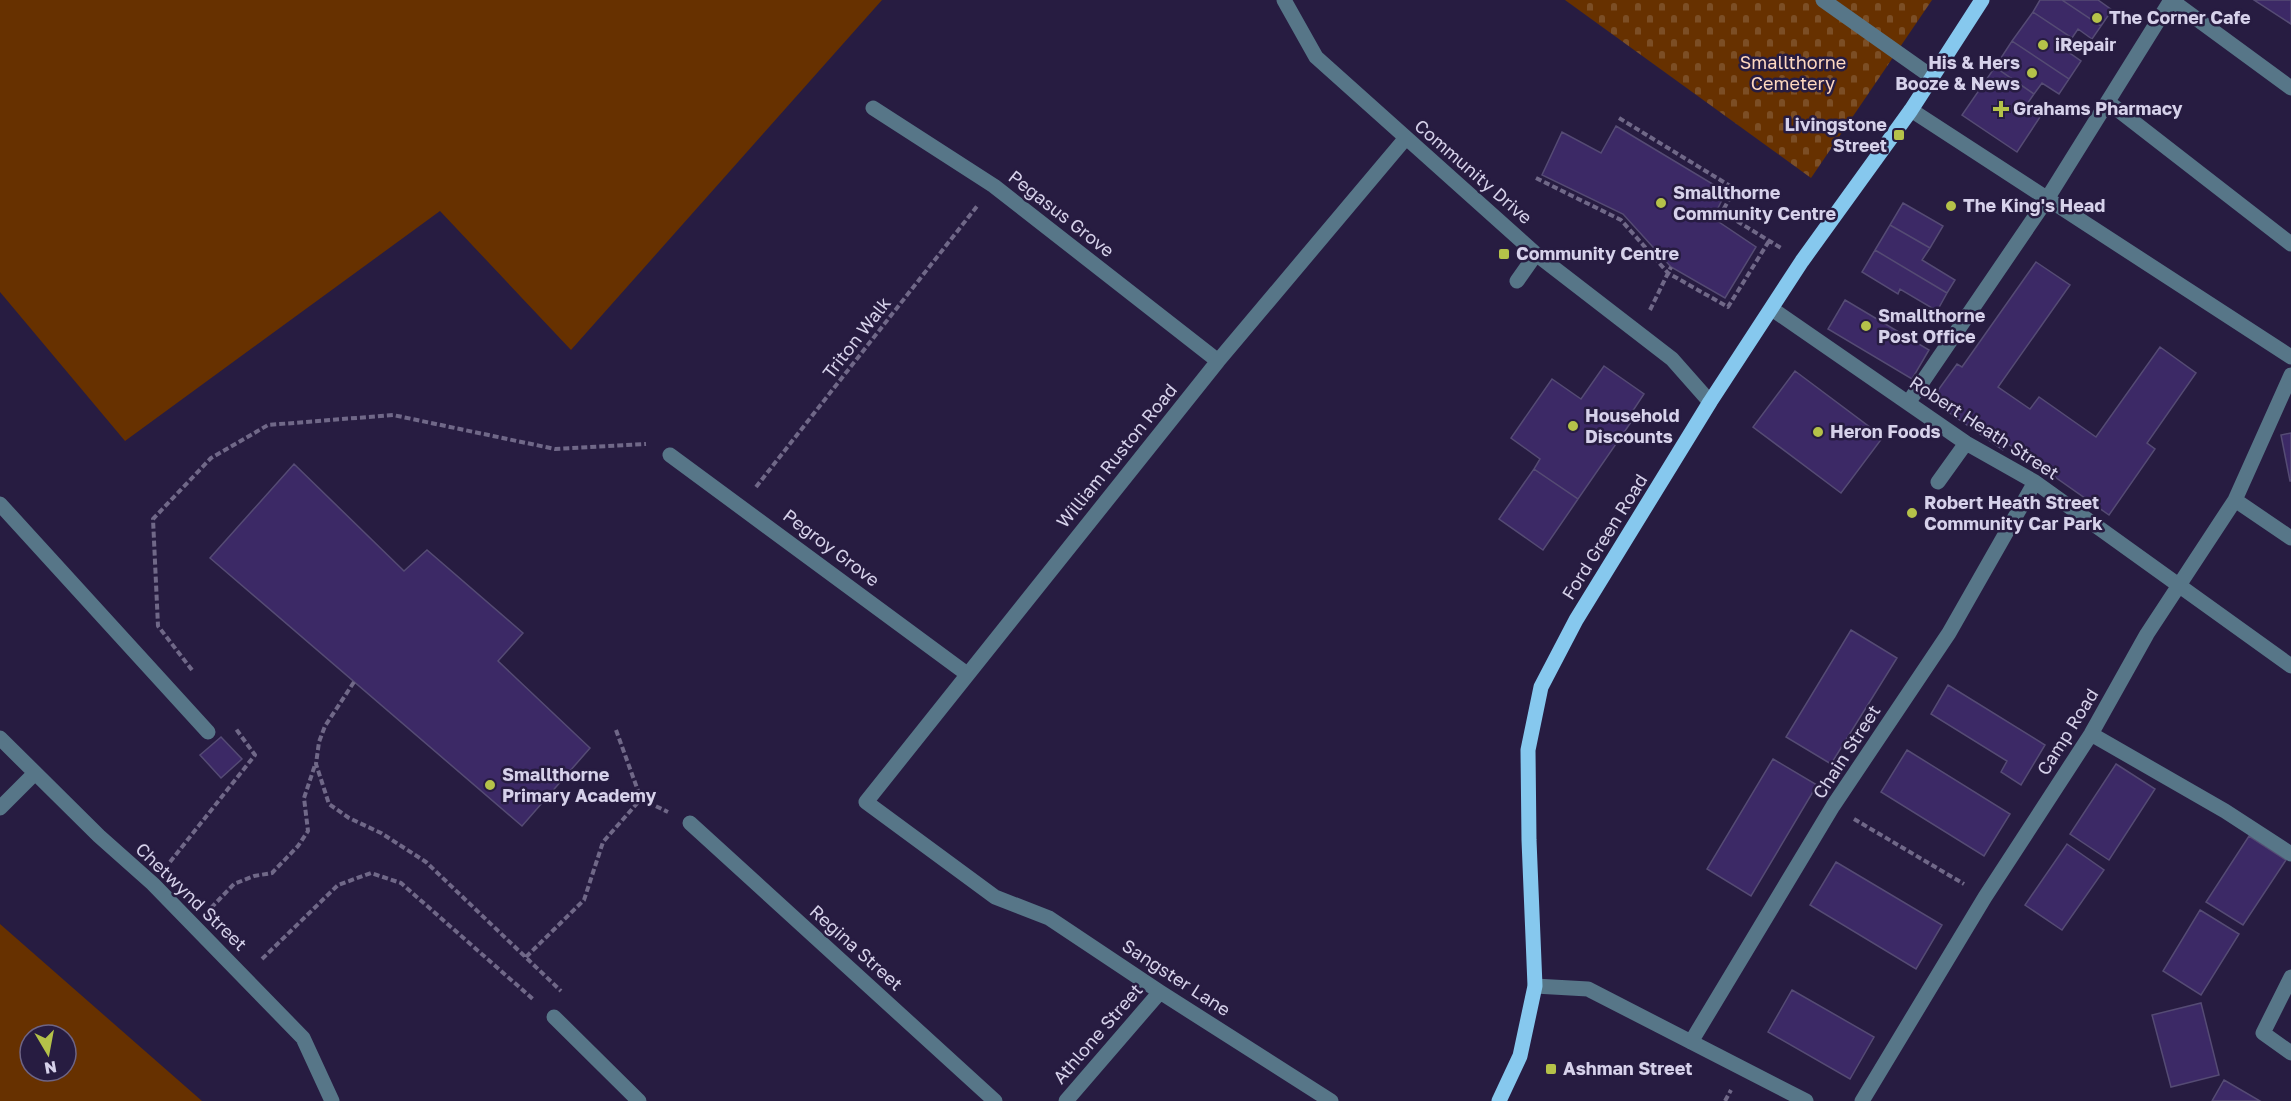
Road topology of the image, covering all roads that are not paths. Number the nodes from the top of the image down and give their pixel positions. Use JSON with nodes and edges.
{"nodes":[{"id":1,"x":1284,"y":0,"type":"edge"},
{"id":2,"x":1823,"y":0,"type":"edge"},
{"id":3,"x":1982,"y":0,"type":"edge"},
{"id":4,"x":2171,"y":0,"type":"edge"},
{"id":5,"x":1932,"y":77,"type":"junction"},
{"id":6,"x":2291,"y":88,"type":"edge"},
{"id":7,"x":2108,"y":102,"type":"junction"},
{"id":8,"x":873,"y":108,"type":"dead end"},
{"id":9,"x":1911,"y":110,"type":"junction"},
{"id":10,"x":1405,"y":139,"type":"junction"},
{"id":11,"x":2047,"y":199,"type":"junction"},
{"id":12,"x":2291,"y":244,"type":"edge"},
{"id":13,"x":1536,"y":254,"type":"junction"},
{"id":14,"x":1517,"y":281,"type":"dead end"},
{"id":15,"x":1772,"y":309,"type":"junction"},
{"id":16,"x":2291,"y":357,"type":"edge"},
{"id":17,"x":1218,"y":361,"type":"junction"},
{"id":18,"x":2291,"y":375,"type":"edge"},
{"id":19,"x":1710,"y":402,"type":"junction"},
{"id":20,"x":1908,"y":403,"type":"junction"},
{"id":21,"x":1966,"y":443,"type":"junction"},
{"id":22,"x":670,"y":455,"type":"road end"},
{"id":23,"x":1938,"y":482,"type":"dead end"},
{"id":24,"x":2035,"y":482,"type":"junction"},
{"id":25,"x":2235,"y":500,"type":"junction"},
{"id":26,"x":0,"y":504,"type":"edge"},
{"id":27,"x":2291,"y":538,"type":"edge"},
{"id":28,"x":2179,"y":587,"type":"junction"},
{"id":29,"x":2291,"y":666,"type":"edge"},
{"id":30,"x":967,"y":674,"type":"junction"},
{"id":31,"x":208,"y":732,"type":"dead end"},
{"id":32,"x":2091,"y":734,"type":"junction"},
{"id":33,"x":0,"y":738,"type":"edge"},
{"id":34,"x":35,"y":772,"type":"junction"},
{"id":35,"x":866,"y":802,"type":"joint"},
{"id":36,"x":0,"y":808,"type":"edge"},
{"id":37,"x":690,"y":823,"type":"road end"},
{"id":38,"x":2291,"y":854,"type":"edge"},
{"id":39,"x":2291,"y":976,"type":"edge"},
{"id":40,"x":1535,"y":986,"type":"junction"},
{"id":41,"x":1160,"y":992,"type":"junction"},
{"id":42,"x":554,"y":1017,"type":"road end"},
{"id":43,"x":1691,"y":1042,"type":"junction"},
{"id":44,"x":2291,"y":1053,"type":"edge"},
{"id":45,"x":332,"y":1101,"type":"edge"},
{"id":46,"x":639,"y":1101,"type":"edge"},
{"id":47,"x":995,"y":1101,"type":"edge"},
{"id":48,"x":1066,"y":1101,"type":"edge"},
{"id":49,"x":1331,"y":1101,"type":"edge"},
{"id":50,"x":1498,"y":1101,"type":"edge"},
{"id":51,"x":1806,"y":1101,"type":"edge"},
{"id":52,"x":1862,"y":1101,"type":"edge"}],
"edges":[{"from":1,"to":10,"type":"street","name":"Community Drive"},
{"from":2,"to":5,"type":"street"},
{"from":3,"to":5,"type":"main road","name":"Ford Green Road"},
{"from":4,"to":6,"type":"street"},
{"from":4,"to":7,"type":"street"},
{"from":5,"to":9,"type":"main road","name":"Ford Green Road"},
{"from":7,"to":11,"type":"street"},
{"from":7,"to":12,"type":"street"},
{"from":8,"to":17,"type":"street","name":"Pegasus Grove"},
{"from":9,"to":11,"type":"street"},
{"from":9,"to":15,"type":"main road","name":"Ford Green Road"},
{"from":10,"to":13,"type":"street","name":"Community Drive"},
{"from":10,"to":17,"type":"street","name":"William Ruston Road"},
{"from":11,"to":16,"type":"street"},
{"from":11,"to":20,"type":"street"},
{"from":13,"to":14,"type":"street"},
{"from":13,"to":19,"type":"street","name":"Community Drive"},
{"from":15,"to":19,"type":"main road","name":"Ford Green Road"},
{"from":15,"to":20,"type":"street","name":"Robert Heath Street"},
{"from":17,"to":30,"type":"street","name":"William Ruston Road"},
{"from":18,"to":25,"type":"street","name":"Camp Road"},
{"from":19,"to":40,"type":"main road","name":"Ford Green Road"},
{"from":20,"to":21,"type":"street","name":"Robert Heath Street"},
{"from":21,"to":23,"type":"street"},
{"from":21,"to":24,"type":"street","name":"Robert Heath Street"},
{"from":22,"to":30,"type":"street","name":"Pegroy Grove"},
{"from":24,"to":28,"type":"street","name":"Robert Heath Street"},
{"from":24,"to":43,"type":"street","name":"Chain Street"},
{"from":25,"to":27,"type":"street"},
{"from":25,"to":28,"type":"street","name":"Camp Road"},
{"from":26,"to":31,"type":"street"},
{"from":28,"to":29,"type":"street","name":"Robert Heath Street"},
{"from":28,"to":32,"type":"street","name":"Camp Road"},
{"from":30,"to":35,"type":"street","name":"William Ruston Road"},
{"from":32,"to":38,"type":"street"},
{"from":32,"to":52,"type":"street","name":"Camp Road"},
{"from":33,"to":34,"type":"street","name":"Chetwynd Street"},
{"from":34,"to":36,"type":"street"},
{"from":34,"to":45,"type":"street","name":"Chetwynd Street"},
{"from":35,"to":41,"type":"street","name":"Sangster Lane"},
{"from":37,"to":47,"type":"street","name":"Regina Street"},
{"from":39,"to":44,"type":"street"},
{"from":40,"to":43,"type":"street"},
{"from":40,"to":50,"type":"main road","name":"Ford Green Road"},
{"from":41,"to":48,"type":"street","name":"Athlone Street"},
{"from":41,"to":49,"type":"street","name":"Sangster Lane"},
{"from":42,"to":46,"type":"street"},
{"from":43,"to":51,"type":"street"}]}
